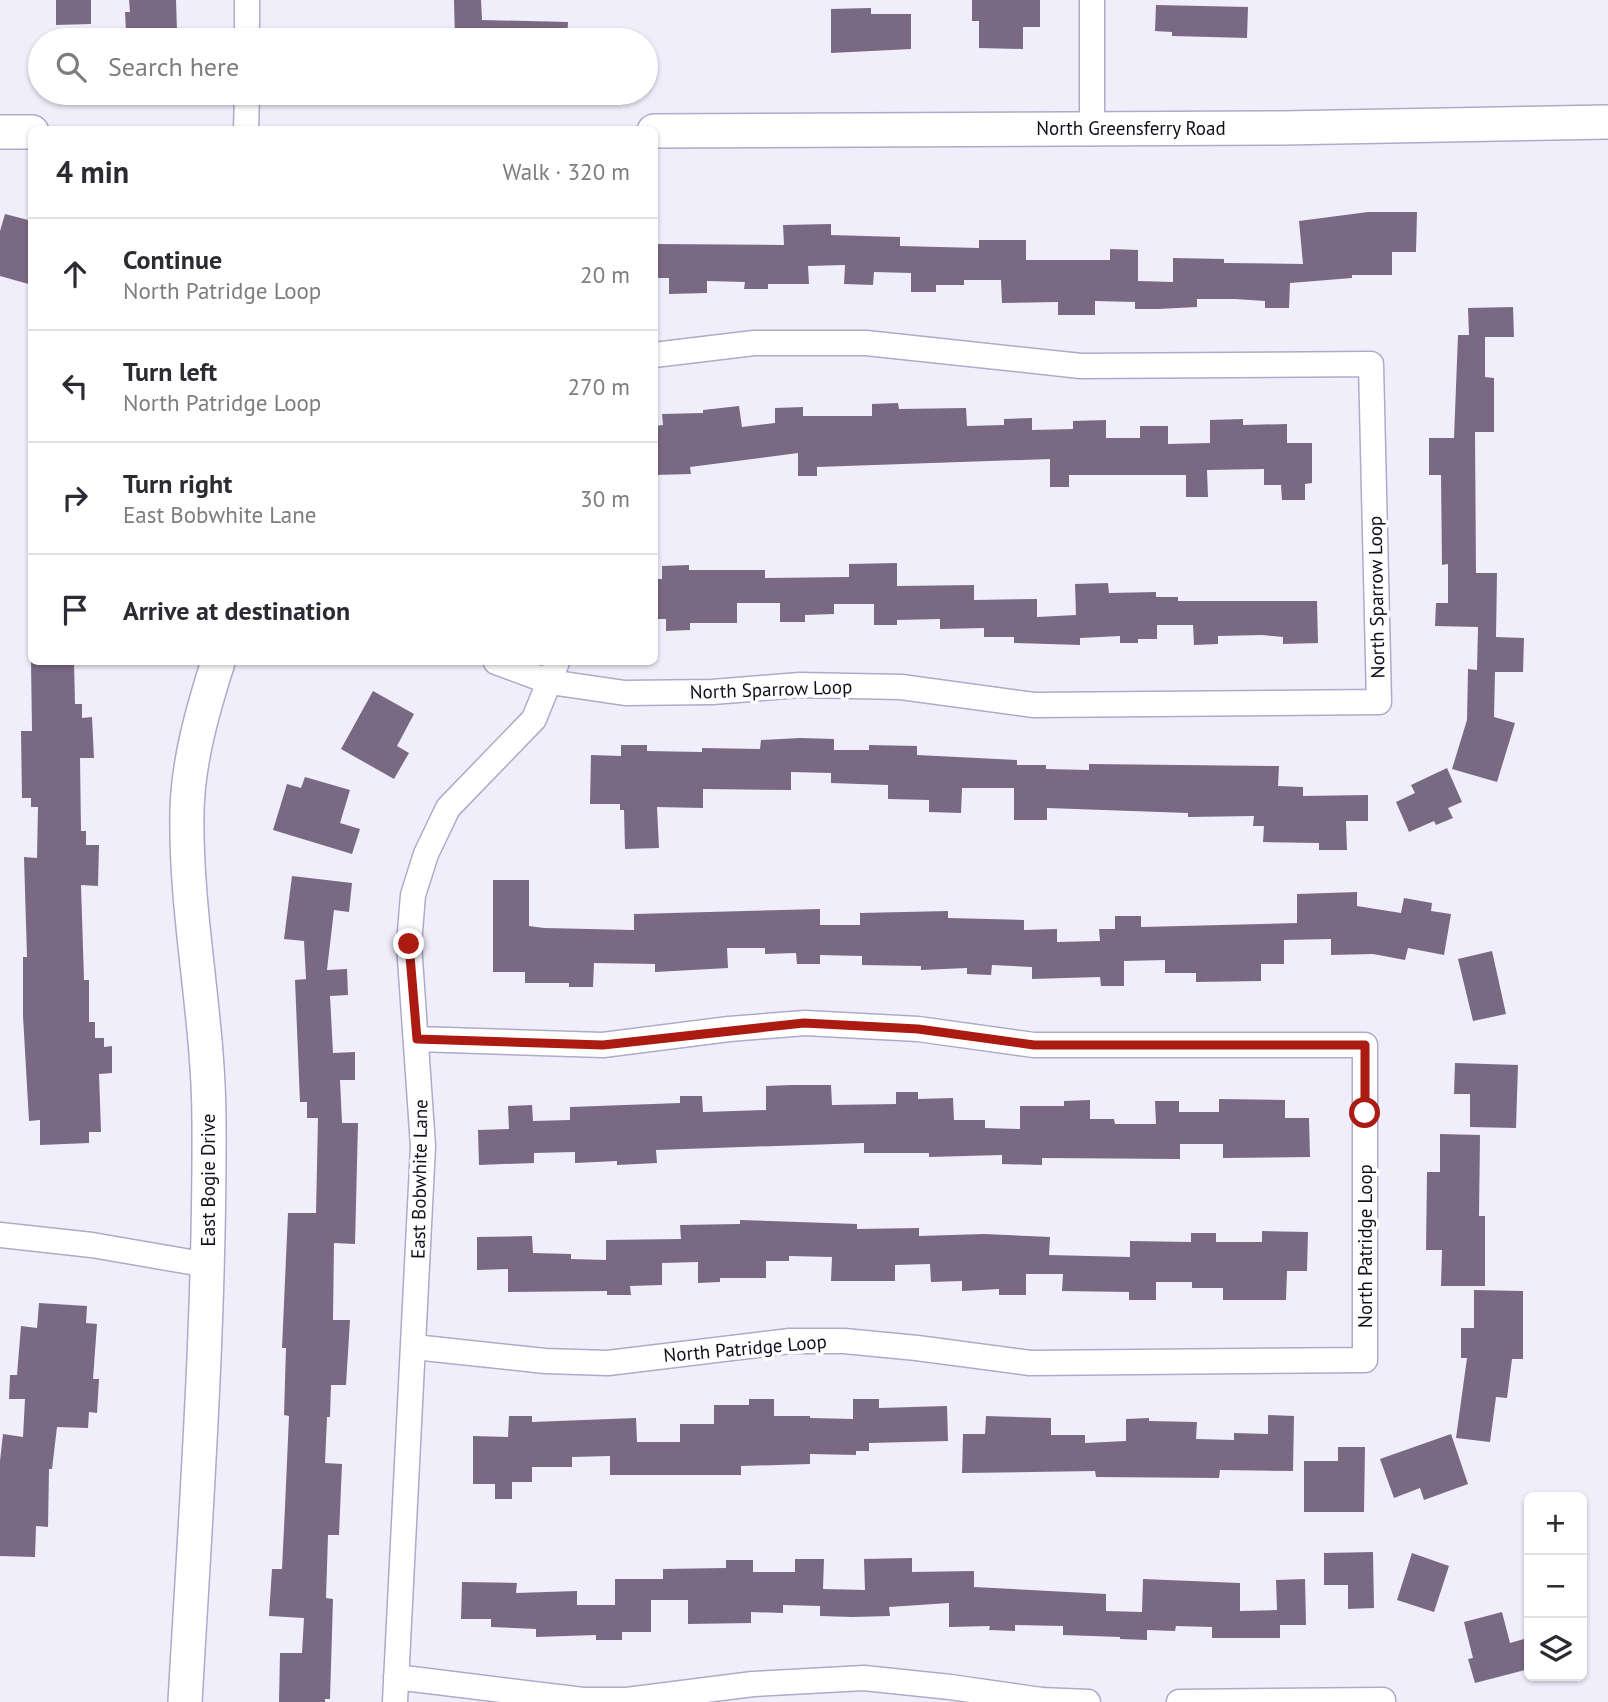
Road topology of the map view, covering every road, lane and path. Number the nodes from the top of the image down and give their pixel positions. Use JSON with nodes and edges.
{"nodes":[{"id":1,"x":247,"y":0,"type":"edge"},
{"id":2,"x":1093,"y":0,"type":"edge"},
{"id":3,"x":247,"y":28,"type":"edge"},
{"id":4,"x":247,"y":105,"type":"edge"},
{"id":5,"x":1608,"y":122,"type":"edge"},
{"id":6,"x":246,"y":126,"type":"edge"},
{"id":7,"x":1093,"y":127,"type":"junction"},
{"id":8,"x":658,"y":131,"type":"edge"},
{"id":9,"x":0,"y":132,"type":"edge"},
{"id":10,"x":28,"y":132,"type":"edge"},
{"id":11,"x":658,"y":355,"type":"edge"},
{"id":12,"x":217,"y":665,"type":"edge"},
{"id":13,"x":513,"y":665,"type":"edge"},
{"id":14,"x":554,"y":672,"type":"edge"},
{"id":15,"x":417,"y":1039,"type":"junction"},
{"id":16,"x":0,"y":1235,"type":"edge"},
{"id":17,"x":208,"y":1265,"type":"junction"},
{"id":18,"x":414,"y":1347,"type":"junction"},
{"id":19,"x":396,"y":1677,"type":"junction"},
{"id":20,"x":185,"y":1702,"type":"edge"},
{"id":21,"x":395,"y":1702,"type":"edge"},
{"id":22,"x":1088,"y":1702,"type":"edge"},
{"id":23,"x":1179,"y":1702,"type":"edge"},
{"id":24,"x":1383,"y":1702,"type":"edge"}],
"edges":[{"from":1,"to":3,"type":"street"},
{"from":2,"to":7,"type":"street"},
{"from":4,"to":6,"type":"street"},
{"from":5,"to":7,"type":"street","name":"North Greensferry Road"},
{"from":7,"to":8,"type":"street","name":"North Greensferry Road"},
{"from":9,"to":10,"type":"street"},
{"from":11,"to":14,"type":"street","name":"North Sparrow Loop"},
{"from":12,"to":17,"type":"street","name":"East Bogie Drive"},
{"from":13,"to":14,"type":"street","name":"North Sparrow Loop"},
{"from":14,"to":15,"type":"street","name":"East Bobwhite Lane"},
{"from":15,"to":18,"type":"street","name":"East Bobwhite Lane"},
{"from":15,"to":18,"type":"street","name":"North Patridge Loop"},
{"from":16,"to":17,"type":"street"},
{"from":17,"to":20,"type":"street","name":"East Bogie Drive"},
{"from":18,"to":19,"type":"street","name":"East Bobwhite Lane"},
{"from":19,"to":21,"type":"street","name":"East Bobwhite Lane"},
{"from":19,"to":22,"type":"street"},
{"from":23,"to":24,"type":"street"}]}
